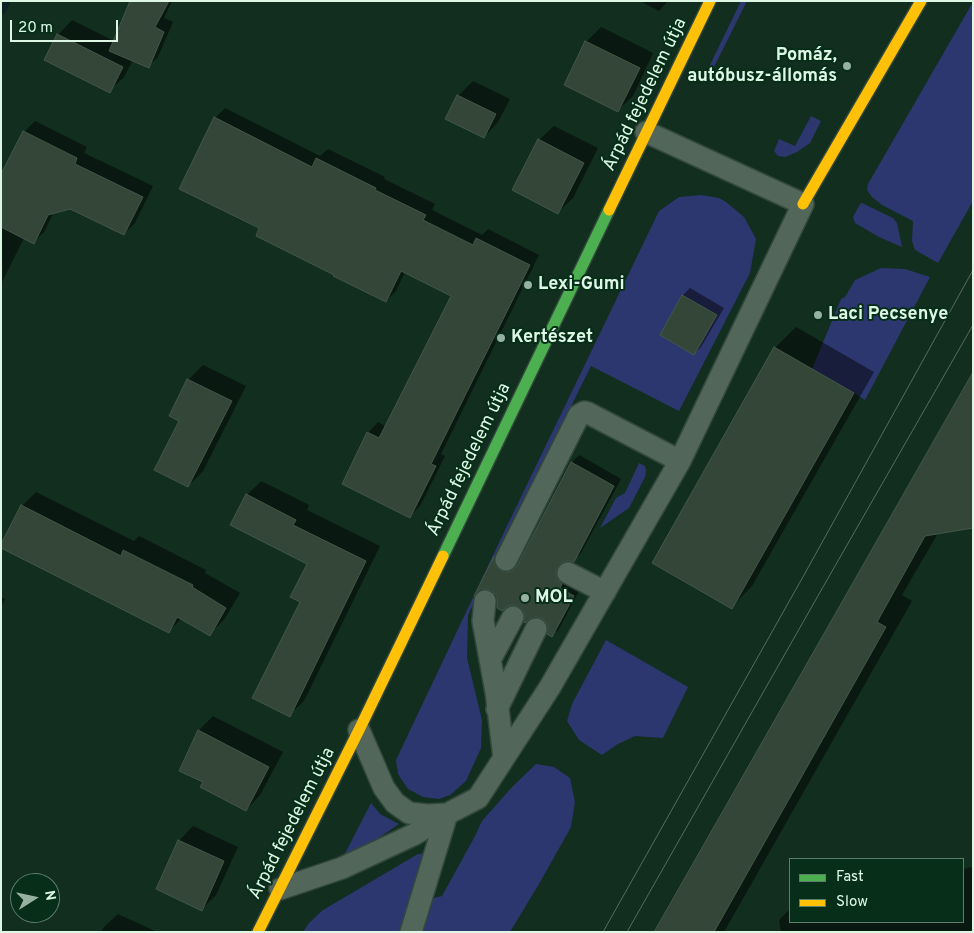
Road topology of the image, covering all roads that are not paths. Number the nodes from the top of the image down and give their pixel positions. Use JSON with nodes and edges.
{"nodes":[{"id":1,"x":710,"y":1,"type":"edge"},
{"id":2,"x":921,"y":1,"type":"edge"},
{"id":3,"x":646,"y":132,"type":"junction"},
{"id":4,"x":803,"y":204,"type":"junction"},
{"id":5,"x":680,"y":461,"type":"junction"},
{"id":6,"x":515,"y":551,"type":"dead end"},
{"id":7,"x":568,"y":573,"type":"dead end"},
{"id":8,"x":604,"y":592,"type":"junction"},
{"id":9,"x":484,"y":602,"type":"dead end"},
{"id":10,"x":513,"y":617,"type":"dead end"},
{"id":11,"x":536,"y":628,"type":"dead end"},
{"id":12,"x":490,"y":660,"type":"junction"},
{"id":13,"x":497,"y":709,"type":"junction"},
{"id":14,"x":359,"y":730,"type":"junction"},
{"id":15,"x":504,"y":758,"type":"junction"},
{"id":16,"x":447,"y":814,"type":"junction"},
{"id":17,"x":280,"y":889,"type":"junction"},
{"id":18,"x":258,"y":932,"type":"edge"},
{"id":19,"x":411,"y":932,"type":"edge"}],
"edges":[{"from":1,"to":3,"type":"main road","name":"Árpád fejedelem útja"},
{"from":2,"to":4,"type":"main road"},
{"from":3,"to":4,"type":"lane"},
{"from":3,"to":14,"type":"main road","name":"Árpád fejedelem útja"},
{"from":4,"to":5,"type":"lane"},
{"from":5,"to":6,"type":"lane"},
{"from":5,"to":8,"type":"lane"},
{"from":7,"to":8,"type":"lane"},
{"from":8,"to":15,"type":"lane"},
{"from":9,"to":12,"type":"lane"},
{"from":10,"to":12,"type":"lane"},
{"from":11,"to":13,"type":"lane"},
{"from":12,"to":13,"type":"lane"},
{"from":13,"to":15,"type":"lane"},
{"from":14,"to":16,"type":"lane"},
{"from":14,"to":17,"type":"main road","name":"Árpád fejedelem útja"},
{"from":15,"to":16,"type":"lane"},
{"from":16,"to":17,"type":"lane"},
{"from":16,"to":19,"type":"lane"},
{"from":17,"to":18,"type":"main road","name":"Árpád fejedelem útja"}]}
